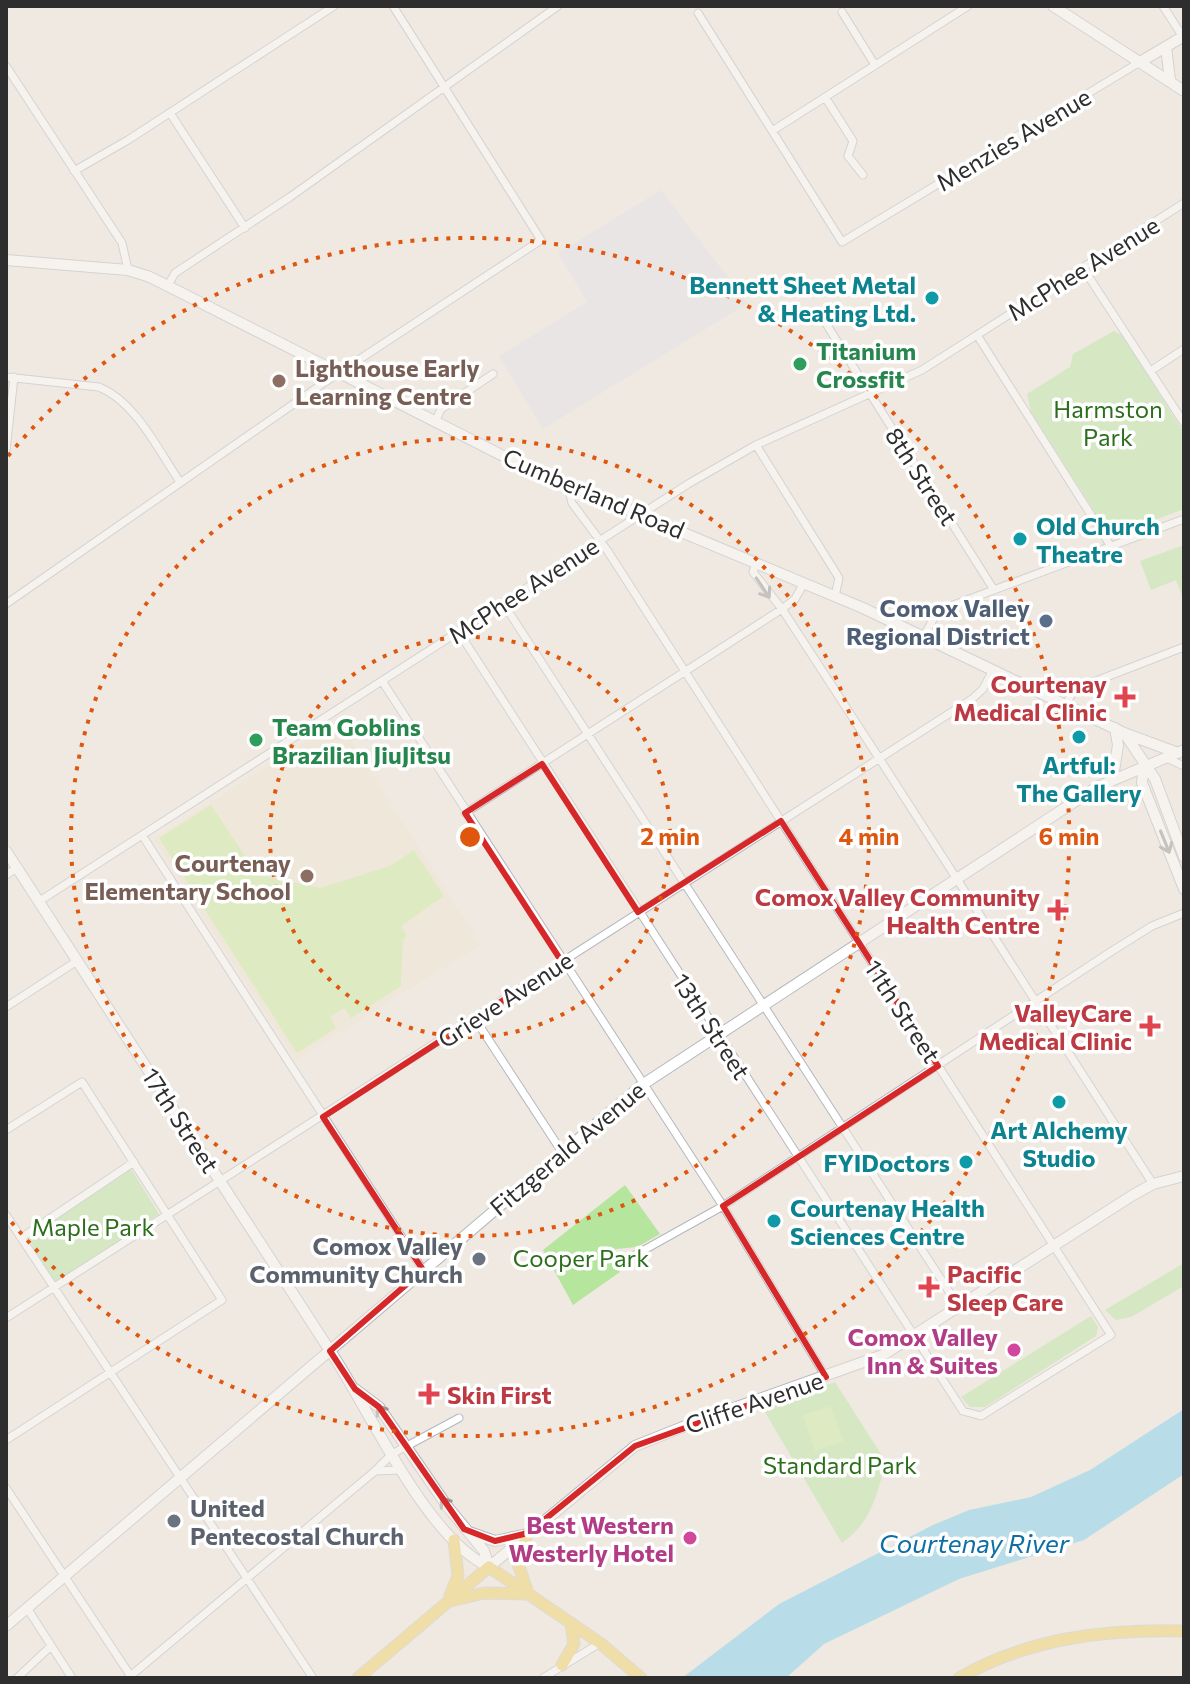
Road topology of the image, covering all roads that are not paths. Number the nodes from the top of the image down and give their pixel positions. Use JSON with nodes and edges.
{"nodes":[{"id":1,"x":334,"y":6,"type":"edge"},
{"id":2,"x":393,"y":6,"type":"edge"},
{"id":3,"x":558,"y":6,"type":"edge"},
{"id":4,"x":968,"y":6,"type":"edge"},
{"id":5,"x":1053,"y":6,"type":"edge"},
{"id":6,"x":1163,"y":6,"type":"edge"},
{"id":7,"x":842,"y":12,"type":"dead end"},
{"id":8,"x":698,"y":13,"type":"dead end"},
{"id":9,"x":1183,"y":37,"type":"edge"},
{"id":10,"x":1166,"y":47,"type":"junction"},
{"id":11,"x":1140,"y":62,"type":"junction"},
{"id":12,"x":875,"y":65,"type":"junction"},
{"id":13,"x":6,"y":66,"type":"edge"},
{"id":14,"x":1170,"y":80,"type":"junction"},
{"id":15,"x":444,"y":87,"type":"junction"},
{"id":16,"x":1184,"y":91,"type":"edge"},
{"id":17,"x":825,"y":97,"type":"junction"},
{"id":18,"x":170,"y":113,"type":"junction"},
{"id":19,"x":772,"y":131,"type":"junction"},
{"id":20,"x":74,"y":171,"type":"junction"},
{"id":21,"x":863,"y":175,"type":"dead end"},
{"id":22,"x":1184,"y":203,"type":"edge"},
{"id":23,"x":245,"y":228,"type":"junction"},
{"id":24,"x":6,"y":260,"type":"edge"},
{"id":25,"x":1083,"y":268,"type":"junction"},
{"id":26,"x":128,"y":270,"type":"junction"},
{"id":27,"x":168,"y":285,"type":"junction"},
{"id":28,"x":825,"y":322,"type":"dead end"},
{"id":29,"x":977,"y":335,"type":"junction"},
{"id":30,"x":1184,"y":349,"type":"edge"},
{"id":31,"x":1152,"y":370,"type":"junction"},
{"id":32,"x":341,"y":374,"type":"junction"},
{"id":33,"x":493,"y":374,"type":"dead end"},
{"id":34,"x":10,"y":377,"type":"edge"},
{"id":35,"x":870,"y":394,"type":"junction"},
{"id":36,"x":436,"y":420,"type":"junction"},
{"id":37,"x":1184,"y":423,"type":"edge"},
{"id":38,"x":756,"y":445,"type":"junction"},
{"id":39,"x":6,"y":450,"type":"edge"},
{"id":40,"x":180,"y":482,"type":"junction"},
{"id":41,"x":568,"y":486,"type":"junction"},
{"id":42,"x":641,"y":514,"type":"junction"},
{"id":43,"x":1184,"y":519,"type":"edge"},
{"id":44,"x":598,"y":541,"type":"junction"},
{"id":45,"x":1110,"y":545,"type":"junction"},
{"id":46,"x":756,"y":563,"type":"junction"},
{"id":47,"x":804,"y":583,"type":"junction"},
{"id":48,"x":994,"y":590,"type":"junction"},
{"id":49,"x":835,"y":596,"type":"junction"},
{"id":50,"x":503,"y":603,"type":"junction"},
{"id":51,"x":6,"y":604,"type":"edge"},
{"id":52,"x":782,"y":609,"type":"junction"},
{"id":53,"x":458,"y":631,"type":"junction"},
{"id":54,"x":924,"y":636,"type":"junction"},
{"id":55,"x":1184,"y":647,"type":"edge"},
{"id":56,"x":993,"y":670,"type":"junction"},
{"id":57,"x":685,"y":672,"type":"junction"},
{"id":58,"x":382,"y":681,"type":"junction"},
{"id":59,"x":1065,"y":705,"type":"junction"},
{"id":60,"x":1119,"y":730,"type":"junction"},
{"id":61,"x":588,"y":734,"type":"junction"},
{"id":62,"x":1181,"y":751,"type":"edge"},
{"id":63,"x":879,"y":758,"type":"junction"},
{"id":64,"x":1166,"y":758,"type":"junction"},
{"id":65,"x":542,"y":764,"type":"junction"},
{"id":66,"x":1144,"y":765,"type":"junction"},
{"id":67,"x":1184,"y":766,"type":"edge"},
{"id":68,"x":1113,"y":778,"type":"junction"},
{"id":69,"x":465,"y":813,"type":"junction"},
{"id":70,"x":781,"y":821,"type":"junction"},
{"id":71,"x":142,"y":835,"type":"junction"},
{"id":72,"x":6,"y":851,"type":"edge"},
{"id":73,"x":1184,"y":857,"type":"edge"},
{"id":74,"x":17,"y":868,"type":"junction"},
{"id":75,"x":6,"y":875,"type":"edge"},
{"id":76,"x":957,"y":878,"type":"junction"},
{"id":77,"x":685,"y":884,"type":"junction"},
{"id":78,"x":1184,"y":889,"type":"edge"},
{"id":79,"x":38,"y":902,"type":"junction"},
{"id":80,"x":638,"y":912,"type":"junction"},
{"id":81,"x":1184,"y":913,"type":"edge"},
{"id":82,"x":860,"y":942,"type":"junction"},
{"id":83,"x":77,"y":961,"type":"junction"},
{"id":84,"x":562,"y":962,"type":"junction"},
{"id":85,"x":1036,"y":1003,"type":"junction"},
{"id":86,"x":764,"y":1004,"type":"junction"},
{"id":87,"x":6,"y":1007,"type":"edge"},
{"id":88,"x":475,"y":1019,"type":"junction"},
{"id":89,"x":717,"y":1033,"type":"junction"},
{"id":90,"x":938,"y":1066,"type":"junction"},
{"id":91,"x":642,"y":1085,"type":"junction"},
{"id":92,"x":323,"y":1117,"type":"junction"},
{"id":93,"x":843,"y":1126,"type":"junction"},
{"id":94,"x":6,"y":1130,"type":"edge"},
{"id":95,"x":562,"y":1152,"type":"junction"},
{"id":96,"x":797,"y":1157,"type":"junction"},
{"id":97,"x":134,"y":1162,"type":"junction"},
{"id":98,"x":1184,"y":1176,"type":"edge"},
{"id":99,"x":221,"y":1181,"type":"junction"},
{"id":100,"x":1153,"y":1184,"type":"junction"},
{"id":101,"x":723,"y":1206,"type":"junction"},
{"id":102,"x":6,"y":1215,"type":"edge"},
{"id":103,"x":167,"y":1215,"type":"junction"},
{"id":104,"x":21,"y":1238,"type":"junction"},
{"id":105,"x":1054,"y":1245,"type":"junction"},
{"id":106,"x":626,"y":1260,"type":"dead end"},
{"id":107,"x":423,"y":1270,"type":"junction"},
{"id":108,"x":53,"y":1288,"type":"junction"},
{"id":109,"x":959,"y":1307,"type":"junction"},
{"id":110,"x":6,"y":1318,"type":"edge"},
{"id":111,"x":914,"y":1337,"type":"junction"},
{"id":112,"x":330,"y":1351,"type":"junction"},
{"id":113,"x":110,"y":1373,"type":"junction"},
{"id":114,"x":826,"y":1377,"type":"junction"},
{"id":115,"x":355,"y":1389,"type":"junction"},
{"id":116,"x":971,"y":1416,"type":"joint"},
{"id":117,"x":459,"y":1418,"type":"dead end"},
{"id":118,"x":6,"y":1440,"type":"edge"},
{"id":119,"x":406,"y":1446,"type":"junction"},
{"id":120,"x":392,"y":1454,"type":"junction"},
{"id":121,"x":402,"y":1470,"type":"junction"},
{"id":122,"x":375,"y":1471,"type":"junction"},
{"id":123,"x":179,"y":1478,"type":"junction"},
{"id":124,"x":6,"y":1488,"type":"edge"},
{"id":125,"x":464,"y":1529,"type":"junction"},
{"id":126,"x":528,"y":1533,"type":"junction"},
{"id":127,"x":454,"y":1540,"type":"junction"},
{"id":128,"x":489,"y":1567,"type":"junction"},
{"id":129,"x":64,"y":1577,"type":"junction"},
{"id":130,"x":247,"y":1579,"type":"junction"},
{"id":131,"x":528,"y":1594,"type":"junction"},
{"id":132,"x":446,"y":1602,"type":"junction"},
{"id":133,"x":27,"y":1608,"type":"junction"},
{"id":134,"x":571,"y":1624,"type":"junction"},
{"id":135,"x":6,"y":1626,"type":"edge"},
{"id":136,"x":1184,"y":1631,"type":"edge"},
{"id":137,"x":600,"y":1643,"type":"junction"},
{"id":138,"x":51,"y":1646,"type":"junction"},
{"id":139,"x":562,"y":1665,"type":"junction"},
{"id":140,"x":130,"y":1677,"type":"edge"},
{"id":141,"x":18,"y":1678,"type":"edge"},
{"id":142,"x":72,"y":1678,"type":"edge"},
{"id":143,"x":313,"y":1678,"type":"edge"},
{"id":144,"x":358,"y":1678,"type":"edge"},
{"id":145,"x":543,"y":1678,"type":"edge"},
{"id":146,"x":641,"y":1678,"type":"edge"},
{"id":147,"x":959,"y":1678,"type":"edge"}],
"edges":[{"from":1,"to":18,"type":"street"},
{"from":2,"to":15,"type":"street"},
{"from":3,"to":15,"type":"street"},
{"from":4,"to":12,"type":"street"},
{"from":5,"to":11,"type":"street"},
{"from":6,"to":9,"type":"street"},
{"from":7,"to":12,"type":"street"},
{"from":8,"to":19,"type":"street"},
{"from":9,"to":10,"type":"street","name":"Menzies Avenue"},
{"from":10,"to":11,"type":"street","name":"Menzies Avenue"},
{"from":10,"to":14,"type":"street"},
{"from":11,"to":14,"type":"street"},
{"from":11,"to":19,"type":"street","name":"Menzies Avenue"},
{"from":12,"to":17,"type":"street"},
{"from":13,"to":20,"type":"street"},
{"from":14,"to":16,"type":"street"},
{"from":15,"to":23,"type":"street"},
{"from":15,"to":32,"type":"street"},
{"from":17,"to":19,"type":"street"},
{"from":17,"to":21,"type":"street"},
{"from":18,"to":20,"type":"street"},
{"from":18,"to":23,"type":"street"},
{"from":20,"to":26,"type":"street"},
{"from":22,"to":25,"type":"street","name":"McPhee Avenue"},
{"from":23,"to":27,"type":"street"},
{"from":24,"to":26,"type":"street","name":"Cumberland Road"},
{"from":25,"to":29,"type":"street","name":"McPhee Avenue"},
{"from":25,"to":31,"type":"street"},
{"from":26,"to":27,"type":"street","name":"Cumberland Road"},
{"from":27,"to":32,"type":"street","name":"Cumberland Road"},
{"from":28,"to":35,"type":"street","name":"8th Street"},
{"from":29,"to":35,"type":"street","name":"McPhee Avenue"},
{"from":29,"to":45,"type":"street"},
{"from":30,"to":31,"type":"street"},
{"from":31,"to":37,"type":"street"},
{"from":32,"to":36,"type":"street","name":"Cumberland Road"},
{"from":32,"to":40,"type":"street"},
{"from":33,"to":36,"type":"street"},
{"from":34,"to":39,"type":"street"},
{"from":34,"to":40,"type":"street"},
{"from":35,"to":38,"type":"street","name":"McPhee Avenue"},
{"from":35,"to":48,"type":"street","name":"8th Street"},
{"from":36,"to":41,"type":"street","name":"Cumberland Road"},
{"from":38,"to":42,"type":"street","name":"McPhee Avenue"},
{"from":38,"to":49,"type":"street"},
{"from":40,"to":51,"type":"street"},
{"from":41,"to":42,"type":"street","name":"Cumberland Road"},
{"from":41,"to":44,"type":"street","name":"11th Street"},
{"from":42,"to":44,"type":"street","name":"McPhee Avenue"},
{"from":42,"to":46,"type":"street","name":"Cumberland Road"},
{"from":43,"to":45,"type":"street"},
{"from":44,"to":50,"type":"street","name":"McPhee Avenue"},
{"from":44,"to":57,"type":"street","name":"11th Street"},
{"from":45,"to":48,"type":"street"},
{"from":46,"to":47,"type":"street","name":"Cumberland Road"},
{"from":46,"to":52,"type":"street","one_way":true},
{"from":47,"to":49,"type":"street","name":"Cumberland Road"},
{"from":47,"to":52,"type":"street"},
{"from":48,"to":54,"type":"street"},
{"from":49,"to":54,"type":"street","name":"Cumberland Road"},
{"from":50,"to":53,"type":"street","name":"McPhee Avenue"},
{"from":50,"to":61,"type":"street"},
{"from":52,"to":57,"type":"street"},
{"from":52,"to":63,"type":"street"},
{"from":53,"to":58,"type":"street","name":"McPhee Avenue"},
{"from":53,"to":65,"type":"street","name":"13th Street"},
{"from":54,"to":56,"type":"street","name":"Cumberland Road"},
{"from":55,"to":59,"type":"street"},
{"from":56,"to":59,"type":"street","name":"Cumberland Road"},
{"from":56,"to":63,"type":"street","name":"Grieve Avenue"},
{"from":57,"to":61,"type":"street"},
{"from":57,"to":70,"type":"street","name":"11th Street"},
{"from":58,"to":69,"type":"street"},
{"from":58,"to":71,"type":"street","name":"McPhee Avenue"},
{"from":59,"to":60,"type":"street","name":"Cumberland Road"},
{"from":60,"to":62,"type":"street","name":"Cumberland Road"},
{"from":60,"to":66,"type":"street"},
{"from":60,"to":68,"type":"street"},
{"from":61,"to":65,"type":"street"},
{"from":61,"to":77,"type":"street"},
{"from":62,"to":64,"type":"street","name":"Fitzgerald Avenue"},
{"from":63,"to":70,"type":"street","name":"Grieve Avenue"},
{"from":63,"to":76,"type":"street"},
{"from":64,"to":66,"type":"street","name":"Fitzgerald Avenue"},
{"from":64,"to":67,"type":"street"},
{"from":65,"to":69,"type":"street"},
{"from":65,"to":80,"type":"street","name":"13th Street"},
{"from":66,"to":68,"type":"street","name":"Fitzgerald Avenue"},
{"from":66,"to":73,"type":"street"},
{"from":66,"to":78,"type":"street","one_way":true},
{"from":68,"to":76,"type":"street","name":"Fitzgerald Avenue"},
{"from":69,"to":84,"type":"street"},
{"from":70,"to":77,"type":"street","name":"Grieve Avenue"},
{"from":70,"to":82,"type":"street","name":"11th Street"},
{"from":71,"to":79,"type":"street","name":"McPhee Avenue"},
{"from":71,"to":92,"type":"street"},
{"from":72,"to":74,"type":"street","name":"17th Street"},
{"from":74,"to":75,"type":"street"},
{"from":74,"to":79,"type":"street","name":"17th Street"},
{"from":76,"to":82,"type":"street","name":"Fitzgerald Avenue"},
{"from":76,"to":85,"type":"street"},
{"from":77,"to":80,"type":"street","name":"Grieve Avenue"},
{"from":77,"to":86,"type":"street"},
{"from":79,"to":83,"type":"street","name":"17th Street"},
{"from":80,"to":84,"type":"street","name":"Grieve Avenue"},
{"from":80,"to":89,"type":"street","name":"13th Street"},
{"from":81,"to":85,"type":"street"},
{"from":82,"to":86,"type":"street","name":"Fitzgerald Avenue"},
{"from":82,"to":90,"type":"street","name":"11th Street"},
{"from":83,"to":87,"type":"street"},
{"from":83,"to":99,"type":"street","name":"17th Street"},
{"from":84,"to":88,"type":"street","name":"Grieve Avenue"},
{"from":84,"to":91,"type":"street"},
{"from":85,"to":90,"type":"street"},
{"from":85,"to":100,"type":"street"},
{"from":86,"to":89,"type":"street","name":"Fitzgerald Avenue"},
{"from":86,"to":93,"type":"street"},
{"from":88,"to":92,"type":"street","name":"Grieve Avenue"},
{"from":88,"to":95,"type":"street"},
{"from":89,"to":91,"type":"street","name":"Fitzgerald Avenue"},
{"from":89,"to":96,"type":"street","name":"13th Street"},
{"from":90,"to":93,"type":"street"},
{"from":90,"to":105,"type":"street","name":"11th Street"},
{"from":91,"to":95,"type":"street","name":"Fitzgerald Avenue"},
{"from":91,"to":101,"type":"street"},
{"from":92,"to":99,"type":"street","name":"Grieve Avenue"},
{"from":92,"to":107,"type":"street"},
{"from":93,"to":96,"type":"street"},
{"from":93,"to":109,"type":"street"},
{"from":94,"to":97,"type":"street"},
{"from":95,"to":107,"type":"street","name":"Fitzgerald Avenue"},
{"from":96,"to":101,"type":"street"},
{"from":96,"to":111,"type":"street","name":"13th Street"},
{"from":97,"to":103,"type":"street"},
{"from":97,"to":104,"type":"street"},
{"from":98,"to":100,"type":"street","name":"Cliffe Avenue"},
{"from":99,"to":103,"type":"street","name":"Grieve Avenue"},
{"from":99,"to":112,"type":"street","name":"17th Street"},
{"from":100,"to":105,"type":"street","name":"Cliffe Avenue"},
{"from":101,"to":106,"type":"street"},
{"from":101,"to":114,"type":"street"},
{"from":102,"to":104,"type":"street"},
{"from":103,"to":108,"type":"street","name":"Grieve Avenue"},
{"from":103,"to":113,"type":"street"},
{"from":104,"to":108,"type":"street"},
{"from":105,"to":109,"type":"street","name":"Cliffe Avenue"},
{"from":105,"to":116,"type":"street","name":"11th Street"},
{"from":107,"to":112,"type":"street","name":"Fitzgerald Avenue"},
{"from":108,"to":110,"type":"street","name":"Grieve Avenue"},
{"from":108,"to":113,"type":"street"},
{"from":109,"to":111,"type":"street","name":"Cliffe Avenue"},
{"from":111,"to":114,"type":"street","name":"Cliffe Avenue"},
{"from":111,"to":116,"type":"street","name":"13th Street"},
{"from":112,"to":115,"type":"street","name":"17th Street"},
{"from":112,"to":123,"type":"street","name":"Fitzgerald Avenue"},
{"from":113,"to":118,"type":"street"},
{"from":113,"to":123,"type":"street"},
{"from":114,"to":126,"type":"street","name":"Cliffe Avenue"},
{"from":119,"to":115,"type":"street","name":"17th Street","one_way":true},
{"from":115,"to":120,"type":"street","name":"17th Street"},
{"from":117,"to":119,"type":"street"},
{"from":119,"to":120,"type":"street"},
{"from":125,"to":119,"type":"street","name":"17th Street","one_way":true},
{"from":120,"to":121,"type":"street","name":"17th Street"},
{"from":120,"to":122,"type":"street"},
{"from":121,"to":122,"type":"street"},
{"from":121,"to":127,"type":"street","name":"17th Street"},
{"from":122,"to":130,"type":"street"},
{"from":123,"to":129,"type":"street","name":"Fitzgerald Avenue"},
{"from":123,"to":130,"type":"street"},
{"from":124,"to":129,"type":"street"},
{"from":125,"to":126,"type":"street"},
{"from":125,"to":128,"type":"street","name":"17th Street"},
{"from":126,"to":128,"type":"street","name":"Cliffe Avenue"},
{"from":126,"to":131,"type":"main road"},
{"from":127,"to":128,"type":"street","name":"17th Street"},
{"from":127,"to":132,"type":"main road"},
{"from":128,"to":131,"type":"main road","name":"17th Street"},
{"from":128,"to":132,"type":"main road","name":"Cliffe Avenue"},
{"from":129,"to":133,"type":"street","name":"Fitzgerald Avenue"},
{"from":129,"to":140,"type":"street"},
{"from":130,"to":140,"type":"street"},
{"from":130,"to":143,"type":"street"},
{"from":131,"to":132,"type":"main road"},
{"from":131,"to":134,"type":"main road","name":"17th Street"},
{"from":132,"to":144,"type":"main road","name":"Cliffe Avenue"},
{"from":133,"to":135,"type":"street","name":"Fitzgerald Avenue"},
{"from":133,"to":138,"type":"street"},
{"from":134,"to":137,"type":"main road","name":"17th Street"},
{"from":134,"to":139,"type":"main road"},
{"from":136,"to":147,"type":"main road"},
{"from":137,"to":139,"type":"street"},
{"from":137,"to":146,"type":"main road","name":"17th Street"},
{"from":138,"to":141,"type":"street"},
{"from":138,"to":142,"type":"street"},
{"from":139,"to":145,"type":"street"}]}
